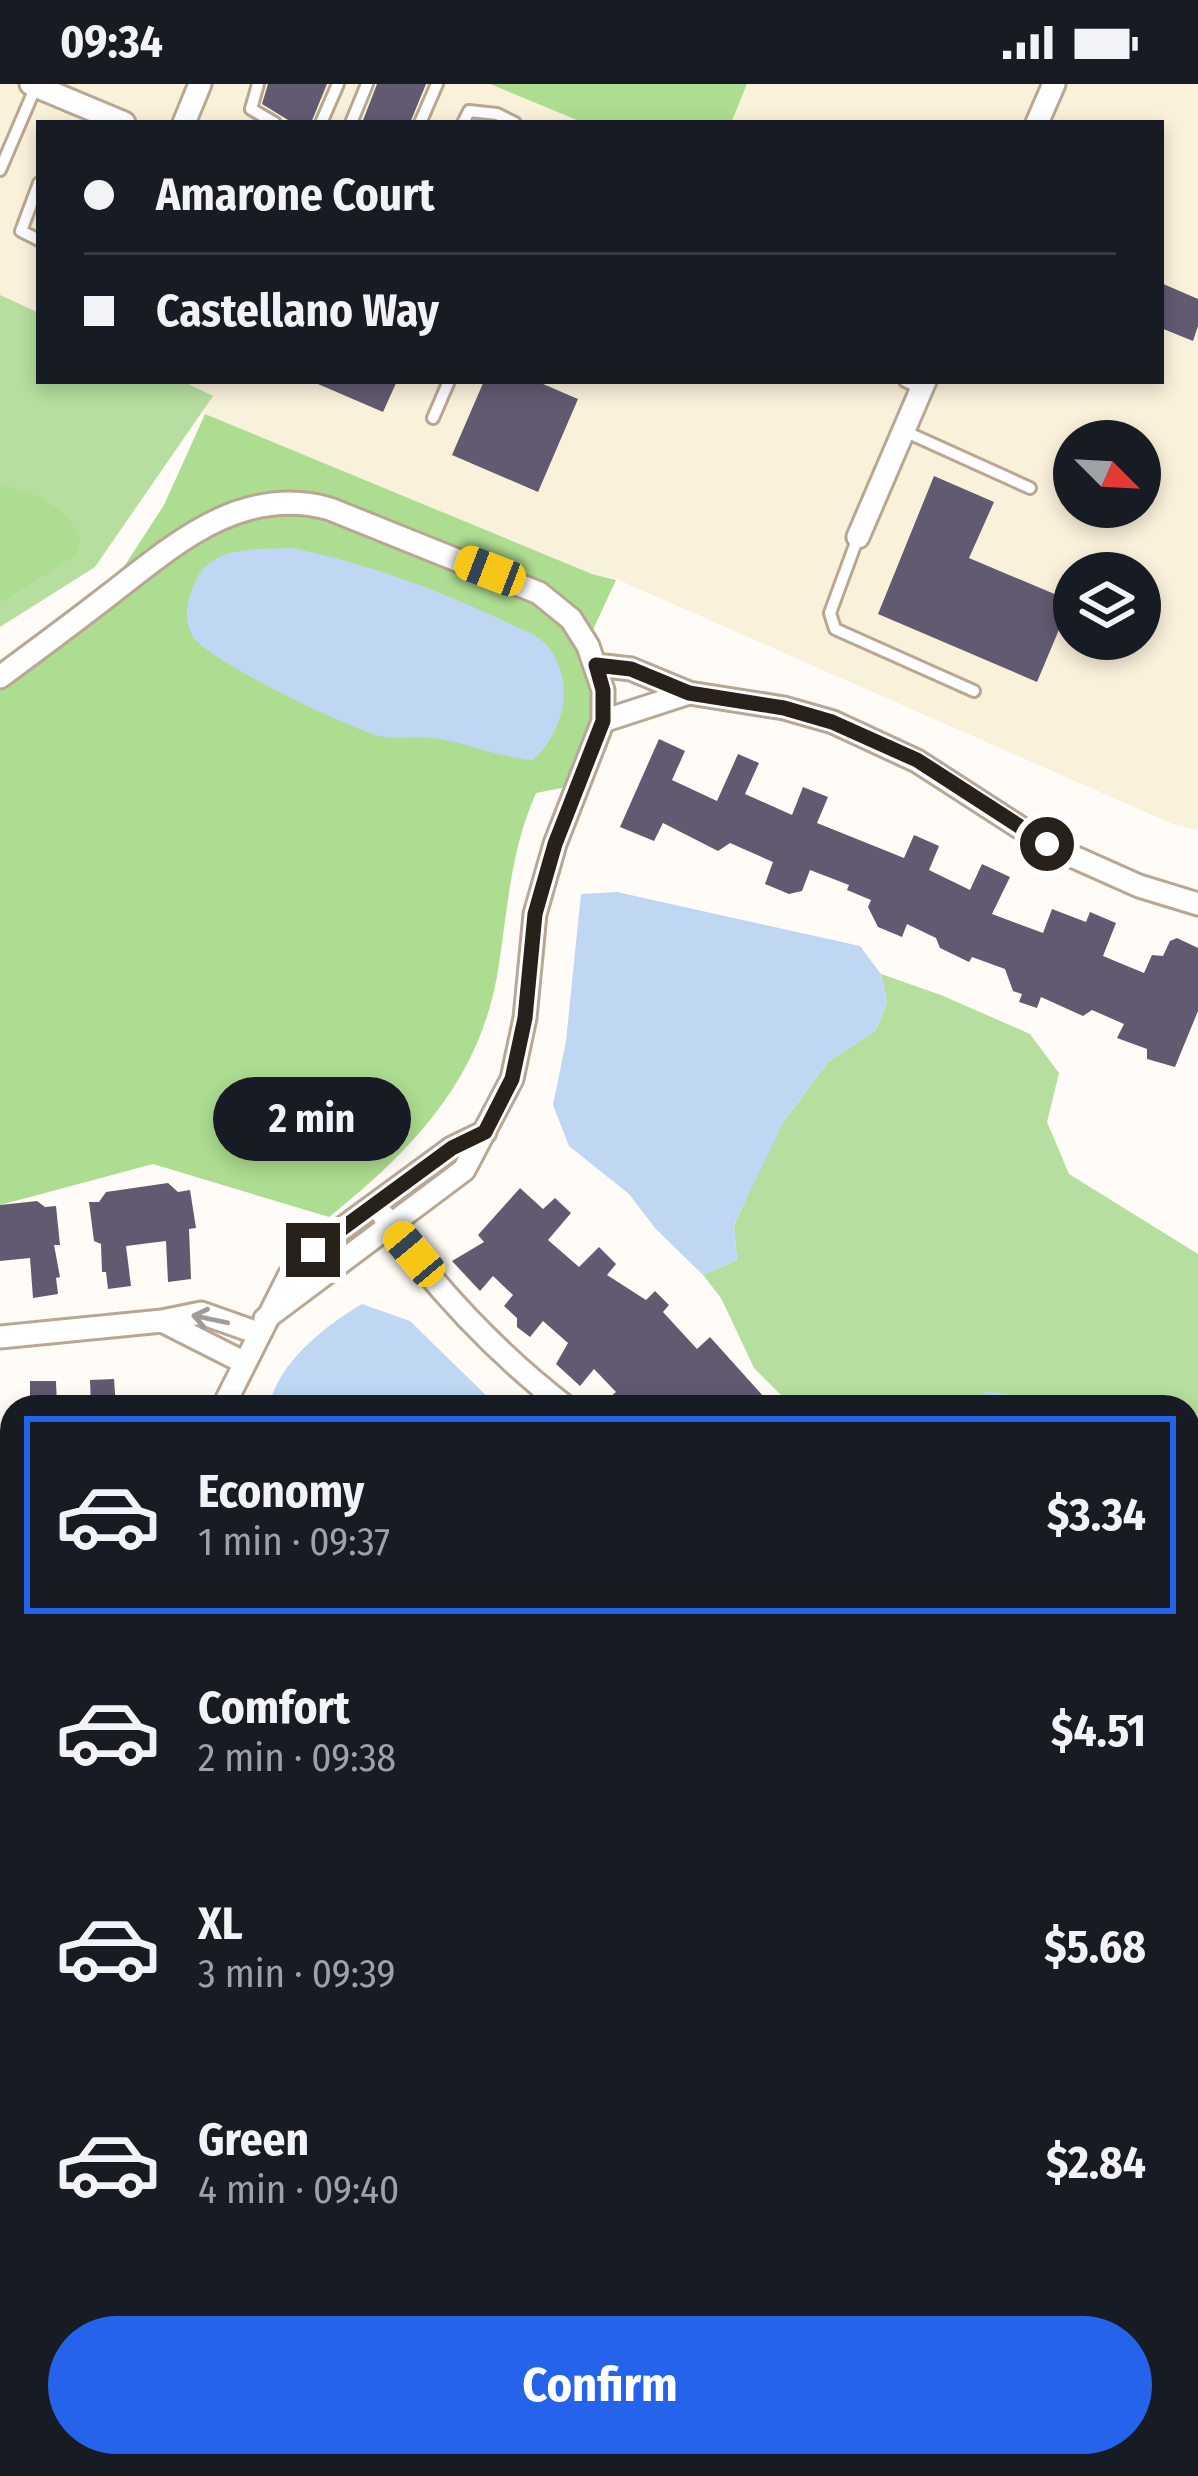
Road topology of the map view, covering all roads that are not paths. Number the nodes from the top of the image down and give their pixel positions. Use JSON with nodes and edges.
{"nodes":[{"id":1,"x":200,"y":84,"type":"edge"},
{"id":2,"x":258,"y":84,"type":"edge"},
{"id":3,"x":338,"y":84,"type":"edge"},
{"id":4,"x":367,"y":84,"type":"edge"},
{"id":5,"x":436,"y":84,"type":"edge"},
{"id":6,"x":1054,"y":84,"type":"edge"},
{"id":7,"x":33,"y":85,"type":"edge"},
{"id":8,"x":117,"y":120,"type":"edge"},
{"id":9,"x":185,"y":120,"type":"edge"},
{"id":10,"x":269,"y":120,"type":"edge"},
{"id":11,"x":322,"y":120,"type":"edge"},
{"id":12,"x":352,"y":120,"type":"edge"},
{"id":13,"x":421,"y":120,"type":"edge"},
{"id":14,"x":465,"y":120,"type":"edge"},
{"id":15,"x":509,"y":120,"type":"edge"},
{"id":16,"x":1038,"y":120,"type":"edge"},
{"id":17,"x":0,"y":170,"type":"edge"},
{"id":18,"x":36,"y":191,"type":"edge"},
{"id":19,"x":36,"y":239,"type":"edge"},
{"id":20,"x":448,"y":384,"type":"edge"},
{"id":21,"x":918,"y":384,"type":"edge"},
{"id":22,"x":433,"y":418,"type":"dead end"},
{"id":23,"x":904,"y":431,"type":"junction"},
{"id":24,"x":1030,"y":488,"type":"dead end"},
{"id":25,"x":858,"y":537,"type":"joint"},
{"id":26,"x":596,"y":665,"type":"junction"},
{"id":27,"x":0,"y":677,"type":"edge"},
{"id":28,"x":974,"y":692,"type":"dead end"},
{"id":29,"x":689,"y":693,"type":"junction"},
{"id":30,"x":603,"y":721,"type":"junction"},
{"id":31,"x":1198,"y":904,"type":"edge"},
{"id":32,"x":485,"y":1132,"type":"junction"},
{"id":33,"x":376,"y":1204,"type":"junction"},
{"id":34,"x":391,"y":1225,"type":"junction"},
{"id":35,"x":162,"y":1321,"type":"junction"},
{"id":36,"x":261,"y":1326,"type":"junction"},
{"id":37,"x":0,"y":1337,"type":"edge"},
{"id":38,"x":243,"y":1363,"type":"junction"},
{"id":39,"x":228,"y":1395,"type":"edge"},
{"id":40,"x":551,"y":1395,"type":"edge"}],
"edges":[{"from":1,"to":9,"type":"street"},
{"from":2,"to":10,"type":"lane"},
{"from":3,"to":11,"type":"lane"},
{"from":4,"to":12,"type":"lane"},
{"from":5,"to":13,"type":"lane"},
{"from":6,"to":16,"type":"street"},
{"from":7,"to":8,"type":"street"},
{"from":7,"to":17,"type":"lane"},
{"from":14,"to":15,"type":"lane"},
{"from":18,"to":19,"type":"lane"},
{"from":20,"to":22,"type":"lane"},
{"from":21,"to":23,"type":"street"},
{"from":23,"to":24,"type":"lane"},
{"from":23,"to":25,"type":"street"},
{"from":25,"to":28,"type":"lane"},
{"from":26,"to":27,"type":"street"},
{"from":26,"to":29,"type":"street"},
{"from":26,"to":30,"type":"street"},
{"from":29,"to":30,"type":"street"},
{"from":29,"to":31,"type":"street"},
{"from":30,"to":32,"type":"street"},
{"from":32,"to":33,"type":"street"},
{"from":32,"to":34,"type":"street"},
{"from":33,"to":34,"type":"street"},
{"from":33,"to":36,"type":"street"},
{"from":34,"to":36,"type":"street"},
{"from":34,"to":40,"type":"street"},
{"from":36,"to":35,"type":"street","one_way":true},
{"from":35,"to":37,"type":"street"},
{"from":35,"to":38,"type":"street"},
{"from":36,"to":38,"type":"street"},
{"from":38,"to":39,"type":"street"}]}
